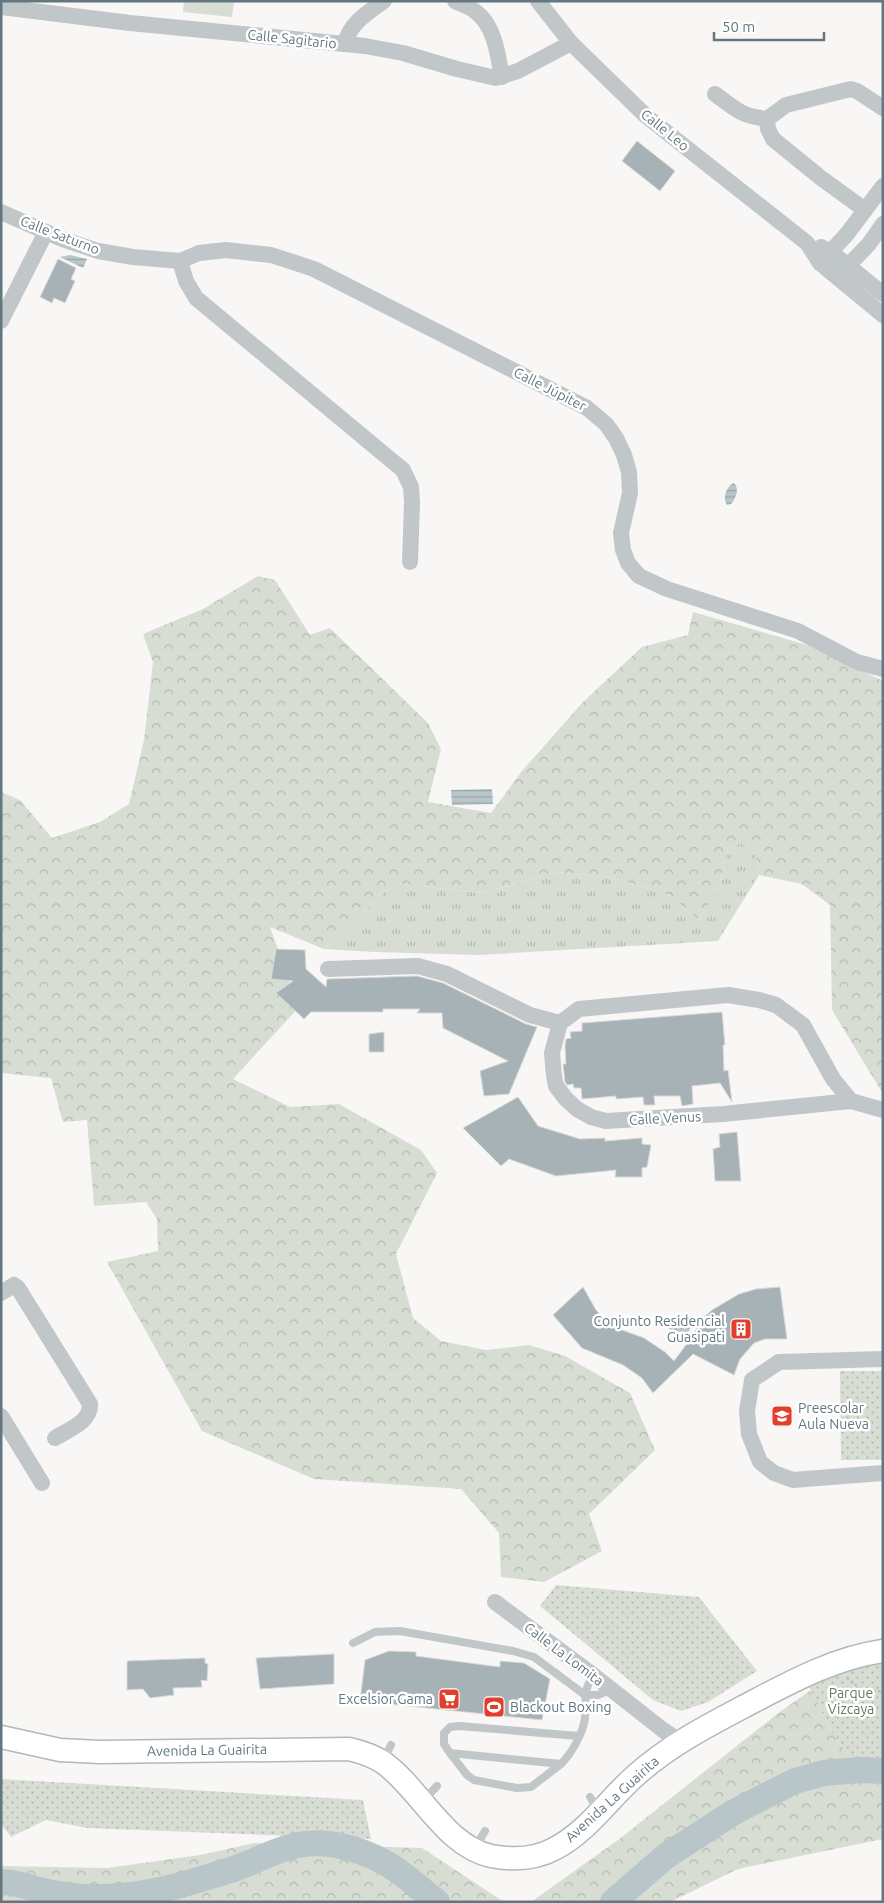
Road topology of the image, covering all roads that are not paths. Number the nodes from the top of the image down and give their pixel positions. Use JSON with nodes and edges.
{"nodes":[{"id":1,"x":384,"y":1,"type":"edge"},
{"id":2,"x":455,"y":1,"type":"edge"},
{"id":3,"x":538,"y":1,"type":"edge"},
{"id":4,"x":1,"y":7,"type":"edge"},
{"id":5,"x":571,"y":43,"type":"junction"},
{"id":6,"x":344,"y":44,"type":"junction"},
{"id":7,"x":502,"y":77,"type":"junction"},
{"id":8,"x":715,"y":94,"type":"dead end"},
{"id":9,"x":883,"y":108,"type":"edge"},
{"id":10,"x":767,"y":119,"type":"junction"},
{"id":11,"x":882,"y":189,"type":"edge"},
{"id":12,"x":865,"y":210,"type":"junction"},
{"id":13,"x":1,"y":212,"type":"edge"},
{"id":14,"x":883,"y":224,"type":"edge"},
{"id":15,"x":46,"y":232,"type":"junction"},
{"id":16,"x":847,"y":234,"type":"junction"},
{"id":17,"x":869,"y":244,"type":"junction"},
{"id":18,"x":825,"y":257,"type":"junction"},
{"id":19,"x":180,"y":261,"type":"junction"},
{"id":20,"x":843,"y":272,"type":"junction"},
{"id":21,"x":883,"y":294,"type":"edge"},
{"id":22,"x":883,"y":315,"type":"edge"},
{"id":23,"x":1,"y":321,"type":"edge"},
{"id":24,"x":410,"y":562,"type":"dead end"},
{"id":25,"x":883,"y":669,"type":"edge"},
{"id":26,"x":328,"y":969,"type":"dead end"},
{"id":27,"x":560,"y":1023,"type":"junction"},
{"id":28,"x":851,"y":1101,"type":"junction"},
{"id":29,"x":883,"y":1110,"type":"edge"},
{"id":30,"x":1,"y":1293,"type":"edge"},
{"id":31,"x":883,"y":1359,"type":"edge"},
{"id":32,"x":1,"y":1416,"type":"edge"},
{"id":33,"x":55,"y":1438,"type":"dead end"},
{"id":34,"x":883,"y":1473,"type":"edge"},
{"id":35,"x":42,"y":1483,"type":"dead end"},
{"id":36,"x":495,"y":1602,"type":"dead end"},
{"id":37,"x":353,"y":1643,"type":"dead end"},
{"id":38,"x":883,"y":1651,"type":"edge"},
{"id":39,"x":593,"y":1675,"type":"junction"},
{"id":40,"x":610,"y":1689,"type":"junction"},
{"id":41,"x":585,"y":1695,"type":"junction"},
{"id":42,"x":578,"y":1736,"type":"junction"},
{"id":43,"x":1,"y":1737,"type":"edge"},
{"id":44,"x":681,"y":1742,"type":"junction"},
{"id":45,"x":450,"y":1753,"type":"junction"},
{"id":46,"x":561,"y":1764,"type":"junction"},
{"id":47,"x":485,"y":1831,"type":"dead end"},
{"id":48,"x":474,"y":1850,"type":"junction"}],
"edges":[{"from":1,"to":6,"type":"street"},
{"from":2,"to":7,"type":"street"},
{"from":3,"to":5,"type":"street","name":"Calle Leo"},
{"from":4,"to":6,"type":"street","name":"Calle Sagitario"},
{"from":5,"to":7,"type":"street","name":"Calle Sagitario"},
{"from":5,"to":18,"type":"street","name":"Calle Leo"},
{"from":6,"to":7,"type":"street","name":"Calle Sagitario"},
{"from":8,"to":10,"type":"street"},
{"from":9,"to":10,"type":"street"},
{"from":10,"to":12,"type":"street"},
{"from":11,"to":12,"type":"street"},
{"from":12,"to":16,"type":"street"},
{"from":13,"to":15,"type":"street","name":"Calle Saturno"},
{"from":14,"to":17,"type":"street"},
{"from":15,"to":19,"type":"street","name":"Calle Saturno"},
{"from":15,"to":23,"type":"street"},
{"from":16,"to":17,"type":"street"},
{"from":16,"to":18,"type":"street"},
{"from":17,"to":20,"type":"street"},
{"from":18,"to":20,"type":"street","name":"Calle Leo"},
{"from":19,"to":24,"type":"street"},
{"from":19,"to":25,"type":"street","name":"Calle Júpiter"},
{"from":20,"to":21,"type":"street"},
{"from":20,"to":22,"type":"street"},
{"from":26,"to":27,"type":"street"},
{"from":27,"to":28,"type":"street"},
{"from":27,"to":28,"type":"street","name":"Calle Venus"},
{"from":28,"to":29,"type":"street","name":"Calle Venus"},
{"from":30,"to":33,"type":"street"},
{"from":31,"to":34,"type":"street"},
{"from":32,"to":35,"type":"street"},
{"from":36,"to":39,"type":"street","name":"Calle La Lomita"},
{"from":37,"to":41,"type":"lane"},
{"from":38,"to":44,"type":"street","name":"Avenida La Guairita"},
{"from":39,"to":40,"type":"street","name":"Calle La Lomita"},
{"from":39,"to":41,"type":"lane"},
{"from":40,"to":41,"type":"lane"},
{"from":40,"to":44,"type":"street","name":"Calle La Lomita"},
{"from":41,"to":42,"type":"lane"},
{"from":42,"to":45,"type":"lane"},
{"from":42,"to":46,"type":"lane"},
{"from":43,"to":48,"type":"street","name":"Avenida La Guairita"},
{"from":44,"to":48,"type":"street","name":"Avenida La Guairita"},
{"from":45,"to":46,"type":"lane"},
{"from":45,"to":46,"type":"lane"},
{"from":47,"to":48,"type":"lane"}]}
